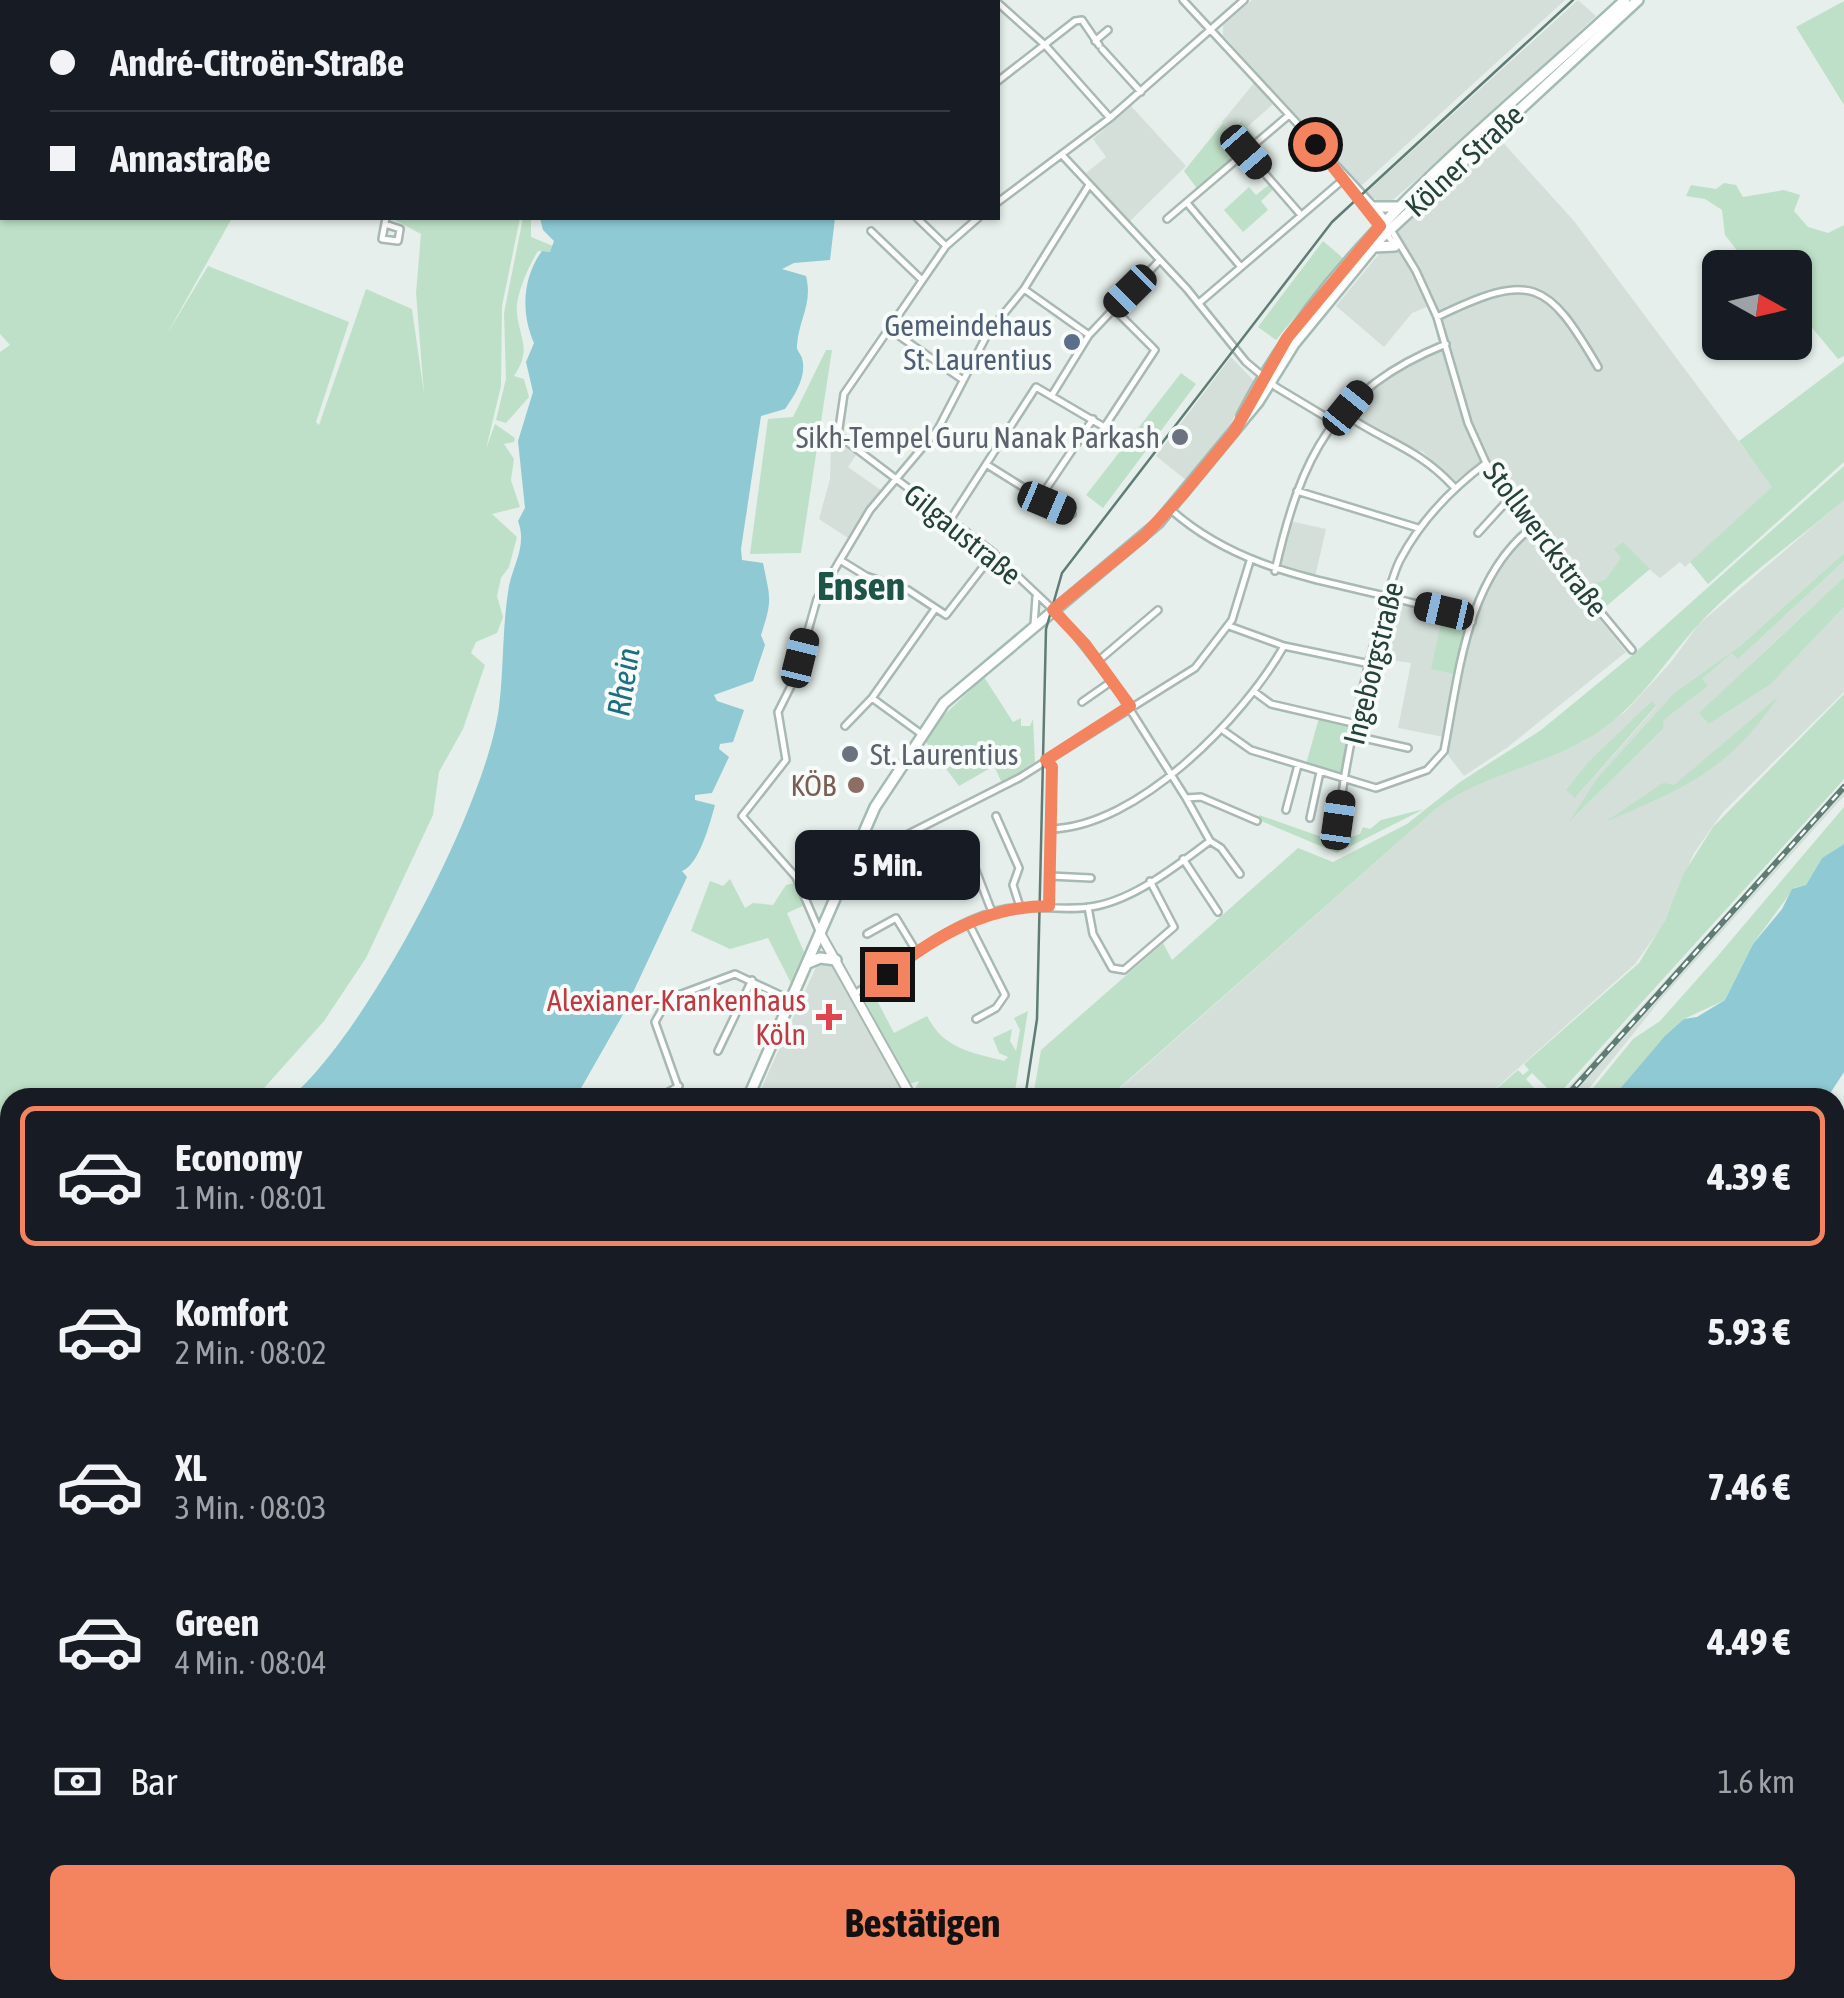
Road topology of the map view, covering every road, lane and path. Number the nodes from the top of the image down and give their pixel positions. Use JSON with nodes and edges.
{"nodes":[{"id":1,"x":1184,"y":0,"type":"edge"},
{"id":2,"x":1244,"y":0,"type":"edge"},
{"id":3,"x":1625,"y":0,"type":"edge"},
{"id":4,"x":1638,"y":0,"type":"edge"},
{"id":5,"x":1000,"y":5,"type":"edge"},
{"id":6,"x":1108,"y":30,"type":"dead end"},
{"id":7,"x":1212,"y":30,"type":"junction"},
{"id":8,"x":1045,"y":45,"type":"junction"},
{"id":9,"x":1099,"y":45,"type":"junction"},
{"id":10,"x":1000,"y":79,"type":"edge"},
{"id":11,"x":1141,"y":92,"type":"junction"},
{"id":12,"x":1289,"y":115,"type":"junction"},
{"id":13,"x":1110,"y":118,"type":"junction"},
{"id":14,"x":1480,"y":138,"type":"junction"},
{"id":15,"x":1246,"y":152,"type":"junction"},
{"id":16,"x":1063,"y":156,"type":"junction"},
{"id":17,"x":1345,"y":177,"type":"junction"},
{"id":18,"x":1089,"y":185,"type":"junction"},
{"id":19,"x":1352,"y":186,"type":"junction"},
{"id":20,"x":1000,"y":201,"type":"edge"},
{"id":21,"x":1187,"y":204,"type":"junction"},
{"id":22,"x":1400,"y":206,"type":"junction"},
{"id":23,"x":1374,"y":207,"type":"junction"},
{"id":24,"x":1301,"y":216,"type":"junction"},
{"id":25,"x":1168,"y":219,"type":"dead end"},
{"id":26,"x":919,"y":220,"type":"edge"},
{"id":27,"x":976,"y":220,"type":"edge"},
{"id":28,"x":385,"y":221,"type":"edge"},
{"id":29,"x":1385,"y":227,"type":"junction"},
{"id":30,"x":871,"y":232,"type":"dead end"},
{"id":31,"x":946,"y":246,"type":"junction"},
{"id":32,"x":1396,"y":246,"type":"junction"},
{"id":33,"x":1373,"y":248,"type":"junction"},
{"id":34,"x":1406,"y":254,"type":"junction"},
{"id":35,"x":1159,"y":261,"type":"junction"},
{"id":36,"x":1241,"y":267,"type":"junction"},
{"id":37,"x":922,"y":280,"type":"junction"},
{"id":38,"x":1024,"y":289,"type":"junction"},
{"id":39,"x":1199,"y":303,"type":"junction"},
{"id":40,"x":1113,"y":308,"type":"junction"},
{"id":41,"x":1437,"y":318,"type":"junction"},
{"id":42,"x":889,"y":329,"type":"junction"},
{"id":43,"x":1089,"y":336,"type":"junction"},
{"id":44,"x":1446,"y":344,"type":"junction"},
{"id":45,"x":1598,"y":367,"type":"dead end"},
{"id":46,"x":963,"y":380,"type":"junction"},
{"id":47,"x":1267,"y":380,"type":"junction"},
{"id":48,"x":1052,"y":395,"type":"junction"},
{"id":49,"x":1343,"y":413,"type":"junction"},
{"id":50,"x":1093,"y":418,"type":"junction"},
{"id":51,"x":1336,"y":423,"type":"junction"},
{"id":52,"x":1106,"y":426,"type":"junction"},
{"id":53,"x":1128,"y":441,"type":"dead end"},
{"id":54,"x":1486,"y":463,"type":"junction"},
{"id":55,"x":988,"y":466,"type":"junction"},
{"id":56,"x":895,"y":478,"type":"junction"},
{"id":57,"x":1454,"y":487,"type":"junction"},
{"id":58,"x":1298,"y":491,"type":"junction"},
{"id":59,"x":1037,"y":494,"type":"junction"},
{"id":60,"x":1509,"y":500,"type":"junction"},
{"id":61,"x":1170,"y":509,"type":"junction"},
{"id":62,"x":1072,"y":514,"type":"dead end"},
{"id":63,"x":950,"y":520,"type":"junction"},
{"id":64,"x":1419,"y":528,"type":"junction"},
{"id":65,"x":1531,"y":528,"type":"junction"},
{"id":66,"x":1478,"y":533,"type":"dead end"},
{"id":67,"x":994,"y":553,"type":"junction"},
{"id":68,"x":840,"y":560,"type":"junction"},
{"id":69,"x":1250,"y":561,"type":"junction"},
{"id":70,"x":1275,"y":571,"type":"junction"},
{"id":71,"x":1035,"y":594,"type":"junction"},
{"id":72,"x":1386,"y":597,"type":"junction"},
{"id":73,"x":935,"y":609,"type":"junction"},
{"id":74,"x":1053,"y":610,"type":"junction"},
{"id":75,"x":1158,"y":610,"type":"dead end"},
{"id":76,"x":1472,"y":622,"type":"junction"},
{"id":77,"x":1229,"y":626,"type":"junction"},
{"id":78,"x":1033,"y":627,"type":"junction"},
{"id":79,"x":1284,"y":646,"type":"junction"},
{"id":80,"x":1632,"y":650,"type":"dead end"},
{"id":81,"x":1098,"y":662,"type":"junction"},
{"id":82,"x":1371,"y":664,"type":"junction"},
{"id":83,"x":1112,"y":682,"type":"junction"},
{"id":84,"x":1256,"y":693,"type":"junction"},
{"id":85,"x":872,"y":698,"type":"junction"},
{"id":86,"x":1082,"y":702,"type":"dead end"},
{"id":87,"x":1130,"y":706,"type":"junction"},
{"id":88,"x":1358,"y":724,"type":"junction"},
{"id":89,"x":845,"y":726,"type":"dead end"},
{"id":90,"x":1224,"y":731,"type":"junction"},
{"id":91,"x":920,"y":733,"type":"junction"},
{"id":92,"x":1355,"y":736,"type":"junction"},
{"id":93,"x":1408,"y":748,"type":"dead end"},
{"id":94,"x":1046,"y":760,"type":"junction"},
{"id":95,"x":1298,"y":764,"type":"junction"},
{"id":96,"x":1320,"y":772,"type":"junction"},
{"id":97,"x":1171,"y":774,"type":"junction"},
{"id":98,"x":1344,"y":778,"type":"junction"},
{"id":99,"x":1186,"y":798,"type":"junction"},
{"id":100,"x":1286,"y":810,"type":"dead end"},
{"id":101,"x":996,"y":816,"type":"dead end"},
{"id":102,"x":1310,"y":818,"type":"dead end"},
{"id":103,"x":1257,"y":821,"type":"dead end"},
{"id":104,"x":1050,"y":829,"type":"junction"},
{"id":105,"x":1340,"y":829,"type":"dead end"},
{"id":106,"x":1210,"y":840,"type":"junction"},
{"id":107,"x":965,"y":842,"type":"dead end"},
{"id":108,"x":856,"y":854,"type":"junction"},
{"id":109,"x":1183,"y":859,"type":"junction"},
{"id":110,"x":850,"y":865,"type":"junction"},
{"id":111,"x":1240,"y":874,"type":"dead end"},
{"id":112,"x":1050,"y":876,"type":"junction"},
{"id":113,"x":796,"y":877,"type":"junction"},
{"id":114,"x":1091,"y":878,"type":"dead end"},
{"id":115,"x":1150,"y":881,"type":"junction"},
{"id":116,"x":1049,"y":906,"type":"junction"},
{"id":117,"x":1020,"y":907,"type":"junction"},
{"id":118,"x":1088,"y":907,"type":"junction"},
{"id":119,"x":992,"y":912,"type":"junction"},
{"id":120,"x":1218,"y":912,"type":"dead end"},
{"id":121,"x":968,"y":922,"type":"junction"},
{"id":122,"x":821,"y":934,"type":"junction"},
{"id":123,"x":866,"y":934,"type":"dead end"},
{"id":124,"x":916,"y":951,"type":"junction"},
{"id":125,"x":836,"y":960,"type":"junction"},
{"id":126,"x":808,"y":963,"type":"junction"},
{"id":127,"x":752,"y":980,"type":"junction"},
{"id":128,"x":856,"y":993,"type":"junction"},
{"id":129,"x":791,"y":1000,"type":"junction"},
{"id":130,"x":976,"y":1019,"type":"dead end"},
{"id":131,"x":718,"y":1051,"type":"dead end"},
{"id":132,"x":679,"y":1086,"type":"joint"},
{"id":133,"x":676,"y":1088,"type":"edge"},
{"id":134,"x":752,"y":1088,"type":"edge"},
{"id":135,"x":907,"y":1088,"type":"edge"}],
"edges":[{"from":1,"to":7,"type":"street"},
{"from":2,"to":7,"type":"street"},
{"from":3,"to":14,"type":"main road","name":"Kölner Straße"},
{"from":4,"to":14,"type":"main road","name":"Kölner Straße"},
{"from":5,"to":8,"type":"street"},
{"from":6,"to":9,"type":"street"},
{"from":7,"to":11,"type":"street"},
{"from":7,"to":12,"type":"street"},
{"from":8,"to":9,"type":"street"},
{"from":8,"to":10,"type":"street"},
{"from":8,"to":13,"type":"street"},
{"from":9,"to":11,"type":"street"},
{"from":11,"to":13,"type":"street"},
{"from":12,"to":15,"type":"street"},
{"from":12,"to":17,"type":"street"},
{"from":13,"to":16,"type":"street"},
{"from":14,"to":22,"type":"main road","name":"Kölner Straße"},
{"from":14,"to":29,"type":"main road","name":"Kölner Straße"},
{"from":15,"to":21,"type":"street"},
{"from":15,"to":24,"type":"street"},
{"from":16,"to":18,"type":"street"},
{"from":16,"to":20,"type":"street"},
{"from":17,"to":19,"type":"street"},
{"from":17,"to":24,"type":"street"},
{"from":18,"to":35,"type":"street"},
{"from":18,"to":38,"type":"street"},
{"from":19,"to":23,"type":"street"},
{"from":19,"to":29,"type":"street"},
{"from":21,"to":25,"type":"street"},
{"from":21,"to":36,"type":"street"},
{"from":22,"to":23,"type":"main road"},
{"from":22,"to":29,"type":"main road","name":"Kölner Straße"},
{"from":23,"to":29,"type":"street"},
{"from":24,"to":36,"type":"street"},
{"from":26,"to":31,"type":"street"},
{"from":27,"to":31,"type":"street"},
{"from":28,"to":28,"type":"street"},
{"from":29,"to":32,"type":"street","name":"Stollwerckstraße"},
{"from":29,"to":33,"type":"main road","name":"Kölner Straße"},
{"from":29,"to":34,"type":"street","name":"Stollwerckstraße"},
{"from":29,"to":47,"type":"main road","name":"Kölner Straße"},
{"from":30,"to":37,"type":"street"},
{"from":31,"to":37,"type":"street"},
{"from":32,"to":33,"type":"main road"},
{"from":32,"to":34,"type":"street","name":"Stollwerckstraße"},
{"from":33,"to":47,"type":"main road","name":"Kölner Straße"},
{"from":34,"to":41,"type":"street","name":"Stollwerckstraße"},
{"from":35,"to":39,"type":"street"},
{"from":35,"to":40,"type":"street"},
{"from":36,"to":39,"type":"street"},
{"from":37,"to":42,"type":"street"},
{"from":38,"to":43,"type":"street"},
{"from":38,"to":46,"type":"street"},
{"from":39,"to":47,"type":"street"},
{"from":40,"to":43,"type":"street"},
{"from":40,"to":52,"type":"street"},
{"from":41,"to":44,"type":"street","name":"Stollwerckstraße"},
{"from":41,"to":45,"type":"street"},
{"from":42,"to":46,"type":"street"},
{"from":42,"to":56,"type":"street","name":"Gilgaustraße"},
{"from":43,"to":48,"type":"street"},
{"from":44,"to":49,"type":"street"},
{"from":44,"to":54,"type":"street","name":"Stollwerckstraße"},
{"from":46,"to":56,"type":"street"},
{"from":47,"to":51,"type":"street"},
{"from":47,"to":61,"type":"main road","name":"Kölner Straße"},
{"from":48,"to":50,"type":"street"},
{"from":48,"to":55,"type":"street"},
{"from":49,"to":51,"type":"street"},
{"from":49,"to":57,"type":"street"},
{"from":50,"to":52,"type":"street"},
{"from":50,"to":59,"type":"street"},
{"from":51,"to":58,"type":"street"},
{"from":52,"to":53,"type":"street"},
{"from":54,"to":57,"type":"street","name":"Ingeborgstraße"},
{"from":54,"to":60,"type":"street","name":"Stollwerckstraße"},
{"from":55,"to":59,"type":"street"},
{"from":55,"to":63,"type":"street"},
{"from":56,"to":63,"type":"street","name":"Gilgaustraße"},
{"from":56,"to":68,"type":"street"},
{"from":57,"to":64,"type":"street","name":"Ingeborgstraße"},
{"from":58,"to":64,"type":"street"},
{"from":58,"to":70,"type":"street"},
{"from":59,"to":62,"type":"street"},
{"from":60,"to":65,"type":"street","name":"Stollwerckstraße"},
{"from":60,"to":66,"type":"street"},
{"from":61,"to":69,"type":"street"},
{"from":61,"to":74,"type":"main road","name":"Kölner Straße"},
{"from":63,"to":67,"type":"street","name":"Gilgaustraße"},
{"from":64,"to":72,"type":"street","name":"Ingeborgstraße"},
{"from":65,"to":76,"type":"street"},
{"from":65,"to":80,"type":"street","name":"Stollwerckstraße"},
{"from":67,"to":71,"type":"street","name":"Gilgaustraße"},
{"from":67,"to":73,"type":"street"},
{"from":68,"to":73,"type":"street"},
{"from":68,"to":113,"type":"street"},
{"from":69,"to":70,"type":"street"},
{"from":69,"to":77,"type":"street"},
{"from":70,"to":72,"type":"street"},
{"from":71,"to":74,"type":"street","name":"Gilgaustraße"},
{"from":71,"to":78,"type":"street","name":"Gilgaustraße"},
{"from":72,"to":76,"type":"street"},
{"from":72,"to":82,"type":"street","name":"Ingeborgstraße"},
{"from":73,"to":85,"type":"street"},
{"from":74,"to":78,"type":"main road","name":"Kölner Straße"},
{"from":74,"to":81,"type":"street","name":"Gilgaustraße"},
{"from":75,"to":81,"type":"street"},
{"from":76,"to":98,"type":"street"},
{"from":77,"to":79,"type":"street"},
{"from":77,"to":87,"type":"street"},
{"from":78,"to":91,"type":"main road","name":"Kölner Straße"},
{"from":79,"to":82,"type":"street"},
{"from":79,"to":84,"type":"street"},
{"from":81,"to":83,"type":"street","name":"Gilgaustraße"},
{"from":82,"to":88,"type":"street","name":"Ingeborgstraße"},
{"from":83,"to":86,"type":"street"},
{"from":83,"to":87,"type":"street","name":"Gilgaustraße"},
{"from":84,"to":88,"type":"street"},
{"from":84,"to":90,"type":"street"},
{"from":85,"to":89,"type":"street"},
{"from":85,"to":91,"type":"street"},
{"from":87,"to":94,"type":"street"},
{"from":87,"to":97,"type":"street","name":"Gilgaustraße"},
{"from":88,"to":92,"type":"street","name":"Ingeborgstraße"},
{"from":90,"to":95,"type":"street"},
{"from":90,"to":97,"type":"street"},
{"from":91,"to":108,"type":"main road","name":"Kölner Straße"},
{"from":92,"to":93,"type":"street"},
{"from":92,"to":98,"type":"street","name":"Ingeborgstraße"},
{"from":94,"to":104,"type":"street"},
{"from":94,"to":108,"type":"street"},
{"from":95,"to":96,"type":"street"},
{"from":95,"to":100,"type":"street"},
{"from":96,"to":98,"type":"street"},
{"from":96,"to":102,"type":"street"},
{"from":97,"to":99,"type":"street","name":"Gilgaustraße"},
{"from":97,"to":104,"type":"street"},
{"from":98,"to":105,"type":"street","name":"Ingeborgstraße"},
{"from":99,"to":103,"type":"street"},
{"from":99,"to":106,"type":"street","name":"Gilgaustraße"},
{"from":101,"to":117,"type":"street"},
{"from":104,"to":112,"type":"street"},
{"from":106,"to":109,"type":"street"},
{"from":106,"to":111,"type":"street","name":"Gilgaustraße"},
{"from":107,"to":119,"type":"street"},
{"from":108,"to":110,"type":"main road","name":"Kölner Straße"},
{"from":109,"to":115,"type":"street"},
{"from":109,"to":120,"type":"street"},
{"from":110,"to":113,"type":"street"},
{"from":110,"to":122,"type":"main road","name":"Kölner Straße"},
{"from":112,"to":114,"type":"street"},
{"from":112,"to":116,"type":"street"},
{"from":113,"to":122,"type":"street"},
{"from":115,"to":118,"type":"street"},
{"from":115,"to":118,"type":"street"},
{"from":116,"to":117,"type":"street"},
{"from":116,"to":118,"type":"street"},
{"from":117,"to":119,"type":"street"},
{"from":119,"to":121,"type":"street"},
{"from":121,"to":124,"type":"street"},
{"from":121,"to":130,"type":"street"},
{"from":122,"to":125,"type":"street"},
{"from":122,"to":126,"type":"main road","name":"Kölner Straße"},
{"from":123,"to":124,"type":"street"},
{"from":124,"to":128,"type":"street"},
{"from":125,"to":126,"type":"main road"},
{"from":125,"to":128,"type":"street"},
{"from":126,"to":129,"type":"main road","name":"Kölner Straße"},
{"from":127,"to":129,"type":"street"},
{"from":127,"to":131,"type":"street"},
{"from":127,"to":132,"type":"street"},
{"from":128,"to":135,"type":"street"},
{"from":129,"to":134,"type":"main road","name":"Kölner Straße"},
{"from":132,"to":133,"type":"street"}]}
